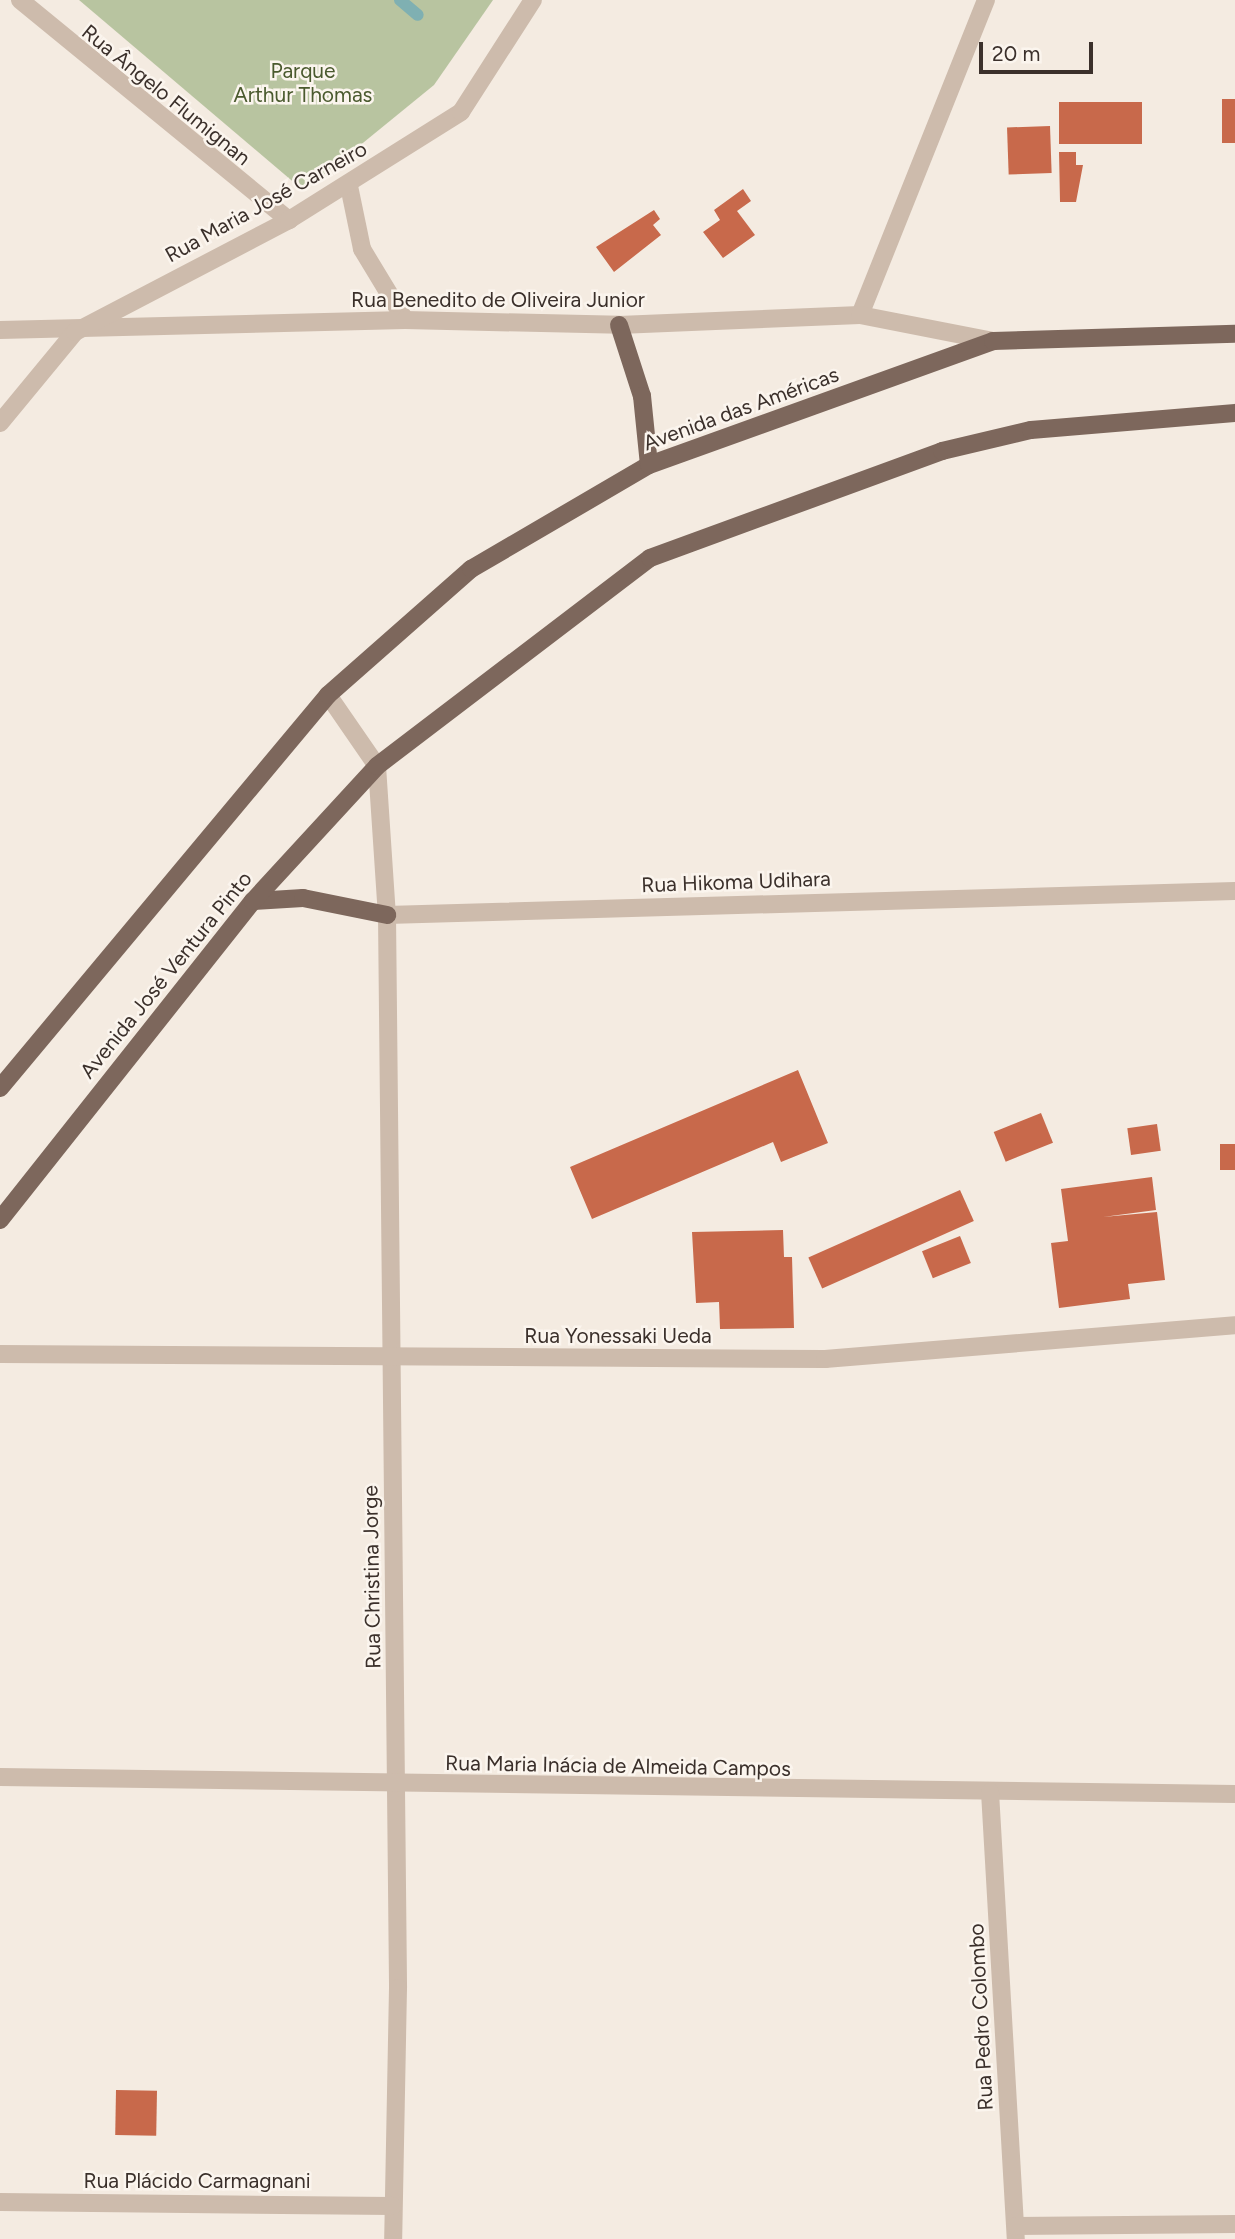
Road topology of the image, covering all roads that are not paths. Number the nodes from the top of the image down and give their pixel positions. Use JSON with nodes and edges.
{"nodes":[{"id":1,"x":20,"y":0,"type":"edge"},
{"id":2,"x":533,"y":0,"type":"edge"},
{"id":3,"x":986,"y":0,"type":"edge"},
{"id":4,"x":349,"y":186,"type":"junction"},
{"id":5,"x":289,"y":220,"type":"junction"},
{"id":6,"x":860,"y":315,"type":"junction"},
{"id":7,"x":405,"y":320,"type":"junction"},
{"id":8,"x":619,"y":325,"type":"junction"},
{"id":9,"x":0,"y":330,"type":"edge"},
{"id":10,"x":75,"y":332,"type":"junction"},
{"id":11,"x":1235,"y":334,"type":"edge"},
{"id":12,"x":993,"y":341,"type":"junction"},
{"id":13,"x":1235,"y":413,"type":"edge"},
{"id":14,"x":0,"y":423,"type":"edge"},
{"id":15,"x":649,"y":465,"type":"junction"},
{"id":16,"x":328,"y":695,"type":"junction"},
{"id":17,"x":377,"y":766,"type":"junction"},
{"id":18,"x":1235,"y":891,"type":"edge"},
{"id":19,"x":253,"y":901,"type":"junction"},
{"id":20,"x":387,"y":915,"type":"junction"},
{"id":21,"x":0,"y":1088,"type":"edge"},
{"id":22,"x":0,"y":1220,"type":"edge"},
{"id":23,"x":1235,"y":1325,"type":"edge"},
{"id":24,"x":0,"y":1353,"type":"edge"},
{"id":25,"x":392,"y":1358,"type":"junction"},
{"id":26,"x":0,"y":1777,"type":"edge"},
{"id":27,"x":396,"y":1786,"type":"junction"},
{"id":28,"x":990,"y":1792,"type":"junction"},
{"id":29,"x":1235,"y":1794,"type":"edge"},
{"id":30,"x":0,"y":2202,"type":"edge"},
{"id":31,"x":393,"y":2206,"type":"junction"},
{"id":32,"x":1235,"y":2224,"type":"edge"},
{"id":33,"x":1016,"y":2232,"type":"edge"},
{"id":34,"x":393,"y":2239,"type":"edge"}],
"edges":[{"from":1,"to":5,"type":"street","name":"Rua Ângelo Flumignan"},
{"from":2,"to":4,"type":"street","name":"Rua Maria José Carneiro"},
{"from":3,"to":6,"type":"street"},
{"from":4,"to":5,"type":"street","name":"Rua Maria José Carneiro"},
{"from":4,"to":7,"type":"street"},
{"from":5,"to":10,"type":"street","name":"Rua Maria José Carneiro"},
{"from":6,"to":8,"type":"street","name":"Rua Benedito de Oliveira Junior"},
{"from":6,"to":12,"type":"street","name":"Rua Benedito de Oliveira Junior"},
{"from":7,"to":8,"type":"street","name":"Rua Benedito de Oliveira Junior"},
{"from":7,"to":10,"type":"street","name":"Rua Benedito de Oliveira Junior"},
{"from":8,"to":15,"type":"main road"},
{"from":9,"to":10,"type":"street","name":"Rua Benedito de Oliveira Junior"},
{"from":10,"to":14,"type":"street","name":"Rua Maria José Carneiro"},
{"from":11,"to":12,"type":"main road","name":"Avenida das Américas"},
{"from":12,"to":15,"type":"main road","name":"Avenida das Américas"},
{"from":13,"to":17,"type":"main road"},
{"from":15,"to":16,"type":"main road","name":"Avenida das Américas"},
{"from":16,"to":17,"type":"street"},
{"from":16,"to":21,"type":"main road"},
{"from":17,"to":19,"type":"main road","name":"Avenida José Ventura Pinto"},
{"from":17,"to":20,"type":"street"},
{"from":18,"to":20,"type":"street","name":"Rua Hikoma Udihara"},
{"from":19,"to":20,"type":"main road"},
{"from":19,"to":22,"type":"main road","name":"Avenida José Ventura Pinto"},
{"from":20,"to":25,"type":"street","name":"Rua Christina Jorge"},
{"from":23,"to":25,"type":"street","name":"Rua Yonessaki Ueda"},
{"from":24,"to":25,"type":"street","name":"Rua Yonessaki Ueda"},
{"from":25,"to":27,"type":"street","name":"Rua Christina Jorge"},
{"from":26,"to":27,"type":"street","name":"Rua Maria Inácia de Almeida Campos"},
{"from":27,"to":28,"type":"street","name":"Rua Maria Inácia de Almeida Campos"},
{"from":27,"to":31,"type":"street","name":"Rua Christina Jorge"},
{"from":28,"to":29,"type":"street","name":"Rua Maria Inácia de Almeida Campos"},
{"from":28,"to":33,"type":"street","name":"Rua Pedro Colombo"},
{"from":30,"to":31,"type":"street","name":"Rua Plácido Carmagnani"},
{"from":31,"to":34,"type":"street","name":"Rua Christina Jorge"},
{"from":32,"to":33,"type":"street"}]}
